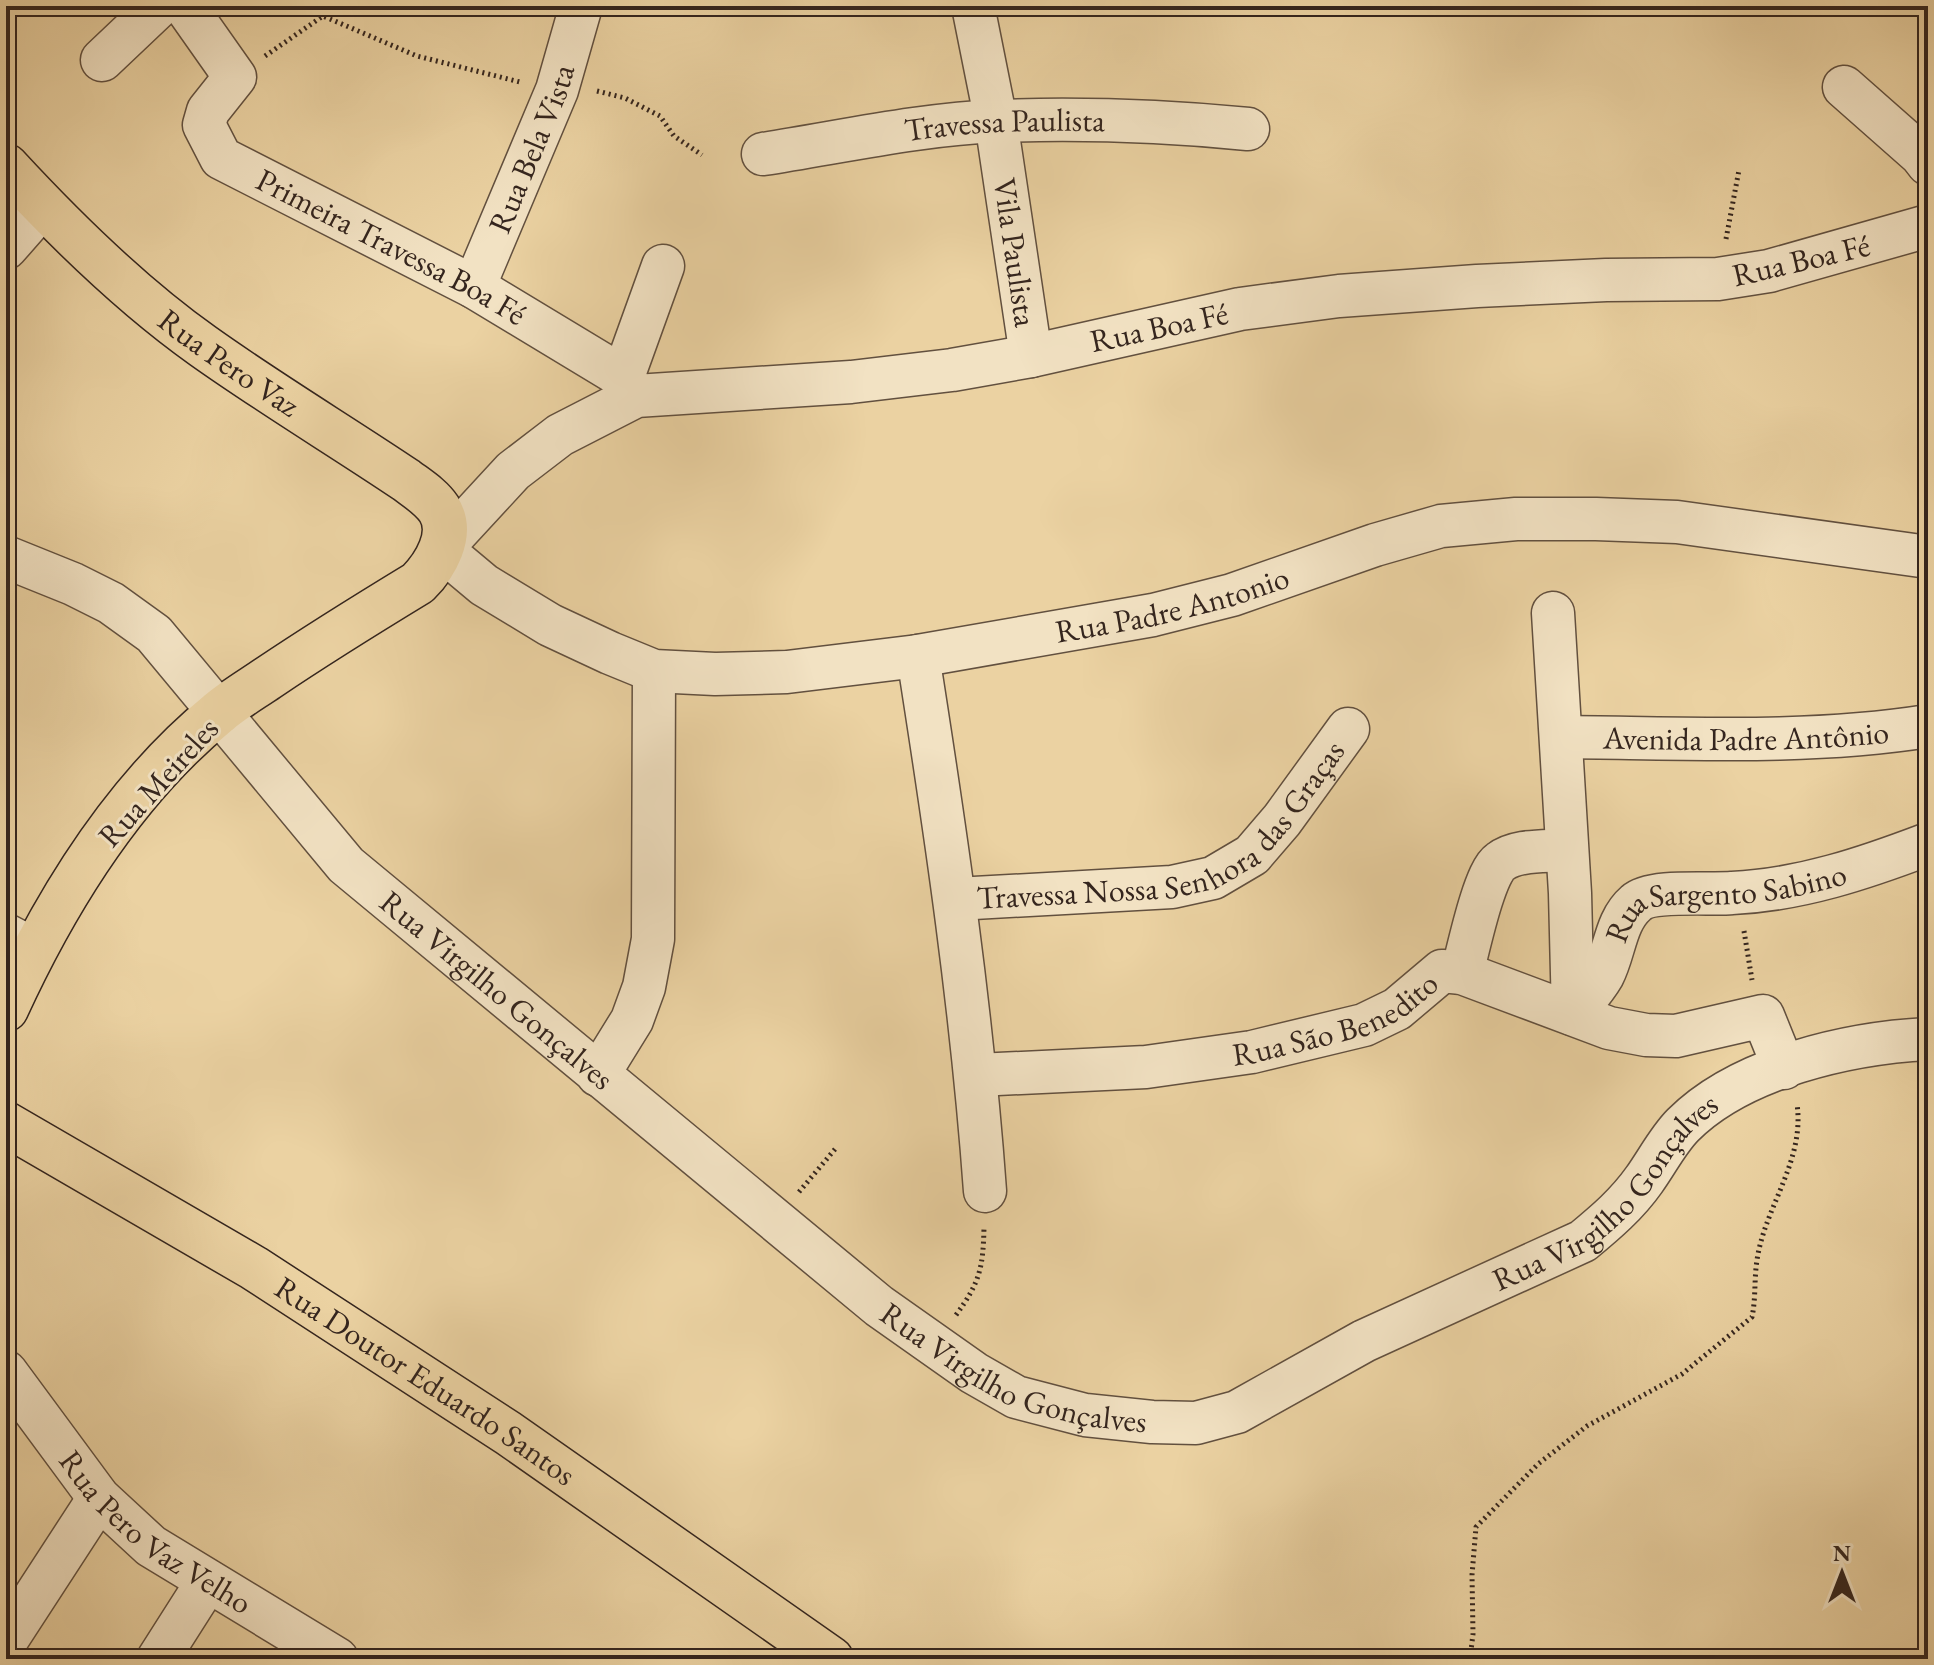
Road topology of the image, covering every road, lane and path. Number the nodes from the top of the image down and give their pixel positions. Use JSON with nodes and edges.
{"nodes":[{"id":1,"x":159,"y":6,"type":"edge"},
{"id":2,"x":185,"y":6,"type":"edge"},
{"id":3,"x":581,"y":6,"type":"edge"},
{"id":4,"x":973,"y":6,"type":"edge"},
{"id":5,"x":323,"y":16,"type":"dead end"},
{"id":6,"x":102,"y":60,"type":"dead end"},
{"id":7,"x":235,"y":77,"type":"junction"},
{"id":8,"x":1844,"y":87,"type":"dead end"},
{"id":9,"x":996,"y":121,"type":"junction"},
{"id":10,"x":1248,"y":129,"type":"dead end"},
{"id":11,"x":763,"y":154,"type":"dead end"},
{"id":12,"x":1928,"y":164,"type":"edge"},
{"id":13,"x":6,"y":166,"type":"edge"},
{"id":14,"x":1739,"y":170,"type":"dead end"},
{"id":15,"x":42,"y":207,"type":"junction"},
{"id":16,"x":1928,"y":226,"type":"edge"},
{"id":17,"x":6,"y":248,"type":"edge"},
{"id":18,"x":663,"y":266,"type":"dead end"},
{"id":19,"x":1718,"y":279,"type":"junction"},
{"id":20,"x":474,"y":287,"type":"junction"},
{"id":21,"x":1031,"y":356,"type":"junction"},
{"id":22,"x":630,"y":386,"type":"junction"},
{"id":23,"x":441,"y":549,"type":"junction"},
{"id":24,"x":6,"y":557,"type":"edge"},
{"id":25,"x":1928,"y":557,"type":"edge"},
{"id":26,"x":1553,"y":613,"type":"dead end"},
{"id":27,"x":918,"y":656,"type":"junction"},
{"id":28,"x":654,"y":671,"type":"junction"},
{"id":29,"x":218,"y":712,"type":"junction"},
{"id":30,"x":1928,"y":726,"type":"edge"},
{"id":31,"x":1348,"y":729,"type":"dead end"},
{"id":32,"x":1562,"y":737,"type":"junction"},
{"id":33,"x":1928,"y":844,"type":"edge"},
{"id":34,"x":1566,"y":850,"type":"junction"},
{"id":35,"x":1742,"y":893,"type":"junction"},
{"id":36,"x":956,"y":899,"type":"junction"},
{"id":37,"x":20,"y":942,"type":"edge"},
{"id":38,"x":1462,"y":973,"type":"junction"},
{"id":39,"x":6,"y":1009,"type":"edge"},
{"id":40,"x":1573,"y":1014,"type":"junction"},
{"id":41,"x":1763,"y":1016,"type":"junction"},
{"id":42,"x":1928,"y":1039,"type":"edge"},
{"id":43,"x":1784,"y":1068,"type":"junction"},
{"id":44,"x":598,"y":1075,"type":"junction"},
{"id":45,"x":977,"y":1075,"type":"junction"},
{"id":46,"x":6,"y":1124,"type":"edge"},
{"id":47,"x":836,"y":1148,"type":"dead end"},
{"id":48,"x":985,"y":1191,"type":"joint"},
{"id":49,"x":775,"y":1220,"type":"junction"},
{"id":50,"x":934,"y":1345,"type":"junction"},
{"id":51,"x":6,"y":1372,"type":"edge"},
{"id":52,"x":99,"y":1498,"type":"junction"},
{"id":53,"x":207,"y":1582,"type":"junction"},
{"id":54,"x":6,"y":1641,"type":"edge"},
{"id":55,"x":158,"y":1659,"type":"edge"},
{"id":56,"x":337,"y":1659,"type":"edge"},
{"id":57,"x":831,"y":1659,"type":"edge"},
{"id":58,"x":1470,"y":1659,"type":"edge"}],
"edges":[{"from":1,"to":6,"type":"street"},
{"from":2,"to":7,"type":"street"},
{"from":3,"to":20,"type":"street","name":"Rua Bela Vista"},
{"from":4,"to":9,"type":"street","name":"Vila Paulista"},
{"from":5,"to":7,"type":"path"},
{"from":7,"to":20,"type":"street","name":"Primeira Travessa Boa Fé"},
{"from":8,"to":12,"type":"street"},
{"from":9,"to":10,"type":"street","name":"Travessa Paulista"},
{"from":9,"to":11,"type":"street","name":"Travessa Paulista"},
{"from":9,"to":21,"type":"street","name":"Vila Paulista"},
{"from":13,"to":15,"type":"main road","name":"Rua Pero Vaz"},
{"from":14,"to":19,"type":"path"},
{"from":15,"to":17,"type":"street"},
{"from":15,"to":23,"type":"main road","name":"Rua Pero Vaz"},
{"from":16,"to":19,"type":"street","name":"Rua Boa Fé"},
{"from":18,"to":22,"type":"street"},
{"from":19,"to":21,"type":"street","name":"Rua Boa Fé"},
{"from":20,"to":22,"type":"street","name":"Primeira Travessa Boa Fé"},
{"from":21,"to":22,"type":"street","name":"Rua Boa Fé"},
{"from":22,"to":23,"type":"street","name":"Rua Boa Fé"},
{"from":23,"to":28,"type":"street","name":"Rua Padre Antonio"},
{"from":23,"to":29,"type":"main road","name":"Rua Meireles"},
{"from":24,"to":29,"type":"street","name":"Rua Virgilho Gonçalves"},
{"from":25,"to":27,"type":"street","name":"Rua Padre Antonio"},
{"from":26,"to":32,"type":"street"},
{"from":27,"to":28,"type":"street","name":"Rua Padre Antonio"},
{"from":27,"to":36,"type":"street"},
{"from":28,"to":44,"type":"street"},
{"from":29,"to":37,"type":"main road","name":"Rua Meireles"},
{"from":29,"to":44,"type":"street","name":"Rua Virgilho Gonçalves"},
{"from":30,"to":32,"type":"street","name":"Avenida Padre Antônio"},
{"from":31,"to":36,"type":"street","name":"Travessa Nossa Senhora das Graças"},
{"from":32,"to":34,"type":"street"},
{"from":33,"to":35,"type":"street","name":"Rua Sargento Sabino"},
{"from":34,"to":38,"type":"street"},
{"from":34,"to":40,"type":"street"},
{"from":35,"to":40,"type":"street","name":"Rua Sargento Sabino"},
{"from":35,"to":41,"type":"path"},
{"from":36,"to":45,"type":"street"},
{"from":37,"to":39,"type":"main road","name":"Rua Meireles"},
{"from":38,"to":40,"type":"street","name":"Rua São Benedito"},
{"from":38,"to":45,"type":"street","name":"Rua São Benedito"},
{"from":40,"to":41,"type":"street","name":"Rua São Benedito"},
{"from":41,"to":43,"type":"street"},
{"from":42,"to":43,"type":"street","name":"Rua Virgilho Gonçalves"},
{"from":43,"to":50,"type":"street","name":"Rua Virgilho Gonçalves"},
{"from":43,"to":58,"type":"path"},
{"from":44,"to":49,"type":"street","name":"Rua Virgilho Gonçalves"},
{"from":45,"to":48,"type":"street"},
{"from":46,"to":57,"type":"main road","name":"Rua Doutor Eduardo Santos"},
{"from":47,"to":49,"type":"path"},
{"from":48,"to":50,"type":"path"},
{"from":49,"to":50,"type":"street","name":"Rua Virgilho Gonçalves"},
{"from":51,"to":52,"type":"street","name":"Rua Pero Vaz Velho"},
{"from":52,"to":53,"type":"street","name":"Rua Pero Vaz Velho"},
{"from":52,"to":54,"type":"street"},
{"from":53,"to":55,"type":"street"},
{"from":53,"to":56,"type":"street","name":"Rua Pero Vaz Velho"}]}
